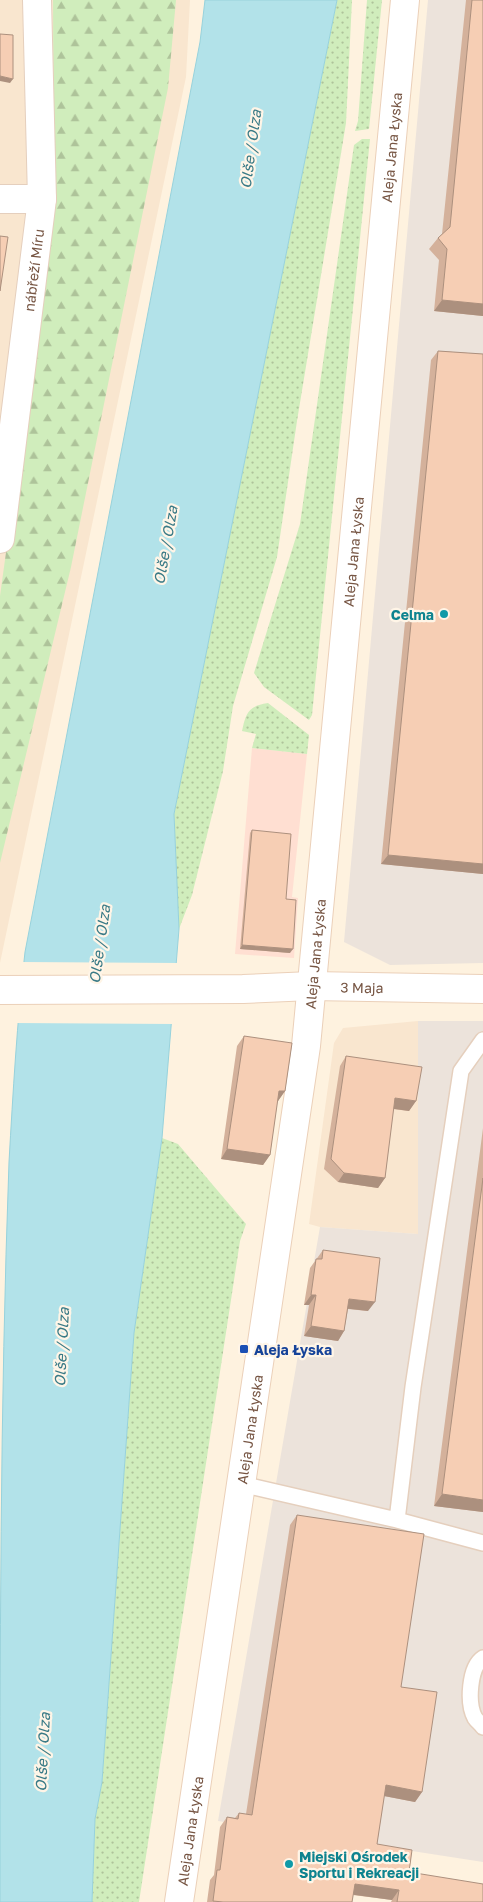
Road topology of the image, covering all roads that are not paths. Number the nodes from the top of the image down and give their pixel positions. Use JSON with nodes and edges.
{"nodes":[{"id":1,"x":38,"y":0,"type":"edge"},
{"id":2,"x":405,"y":0,"type":"edge"},
{"id":3,"x":0,"y":199,"type":"edge"},
{"id":4,"x":42,"y":199,"type":"junction"},
{"id":5,"x":0,"y":539,"type":"edge"},
{"id":6,"x":311,"y":986,"type":"junction"},
{"id":7,"x":483,"y":989,"type":"edge"},
{"id":8,"x":0,"y":990,"type":"edge"},
{"id":9,"x":483,"y":1040,"type":"edge"},
{"id":10,"x":241,"y":1484,"type":"junction"},
{"id":11,"x":397,"y":1520,"type":"junction"},
{"id":12,"x":483,"y":1543,"type":"edge"},
{"id":13,"x":483,"y":1658,"type":"edge"},
{"id":14,"x":483,"y":1727,"type":"edge"},
{"id":15,"x":179,"y":1902,"type":"edge"}],
"edges":[{"from":1,"to":4,"type":"street","name":"nábřeží Míru"},
{"from":2,"to":6,"type":"street","name":"Aleja Jana Łyska"},
{"from":3,"to":4,"type":"street"},
{"from":4,"to":5,"type":"street","name":"nábřeží Míru"},
{"from":6,"to":7,"type":"street","name":"3 Maja"},
{"from":6,"to":8,"type":"street","name":"3 Maja"},
{"from":6,"to":10,"type":"street","name":"Aleja Jana Łyska"},
{"from":9,"to":11,"type":"lane"},
{"from":10,"to":11,"type":"lane"},
{"from":10,"to":15,"type":"street","name":"Aleja Jana Łyska"},
{"from":11,"to":12,"type":"lane"},
{"from":13,"to":14,"type":"lane"}]}
